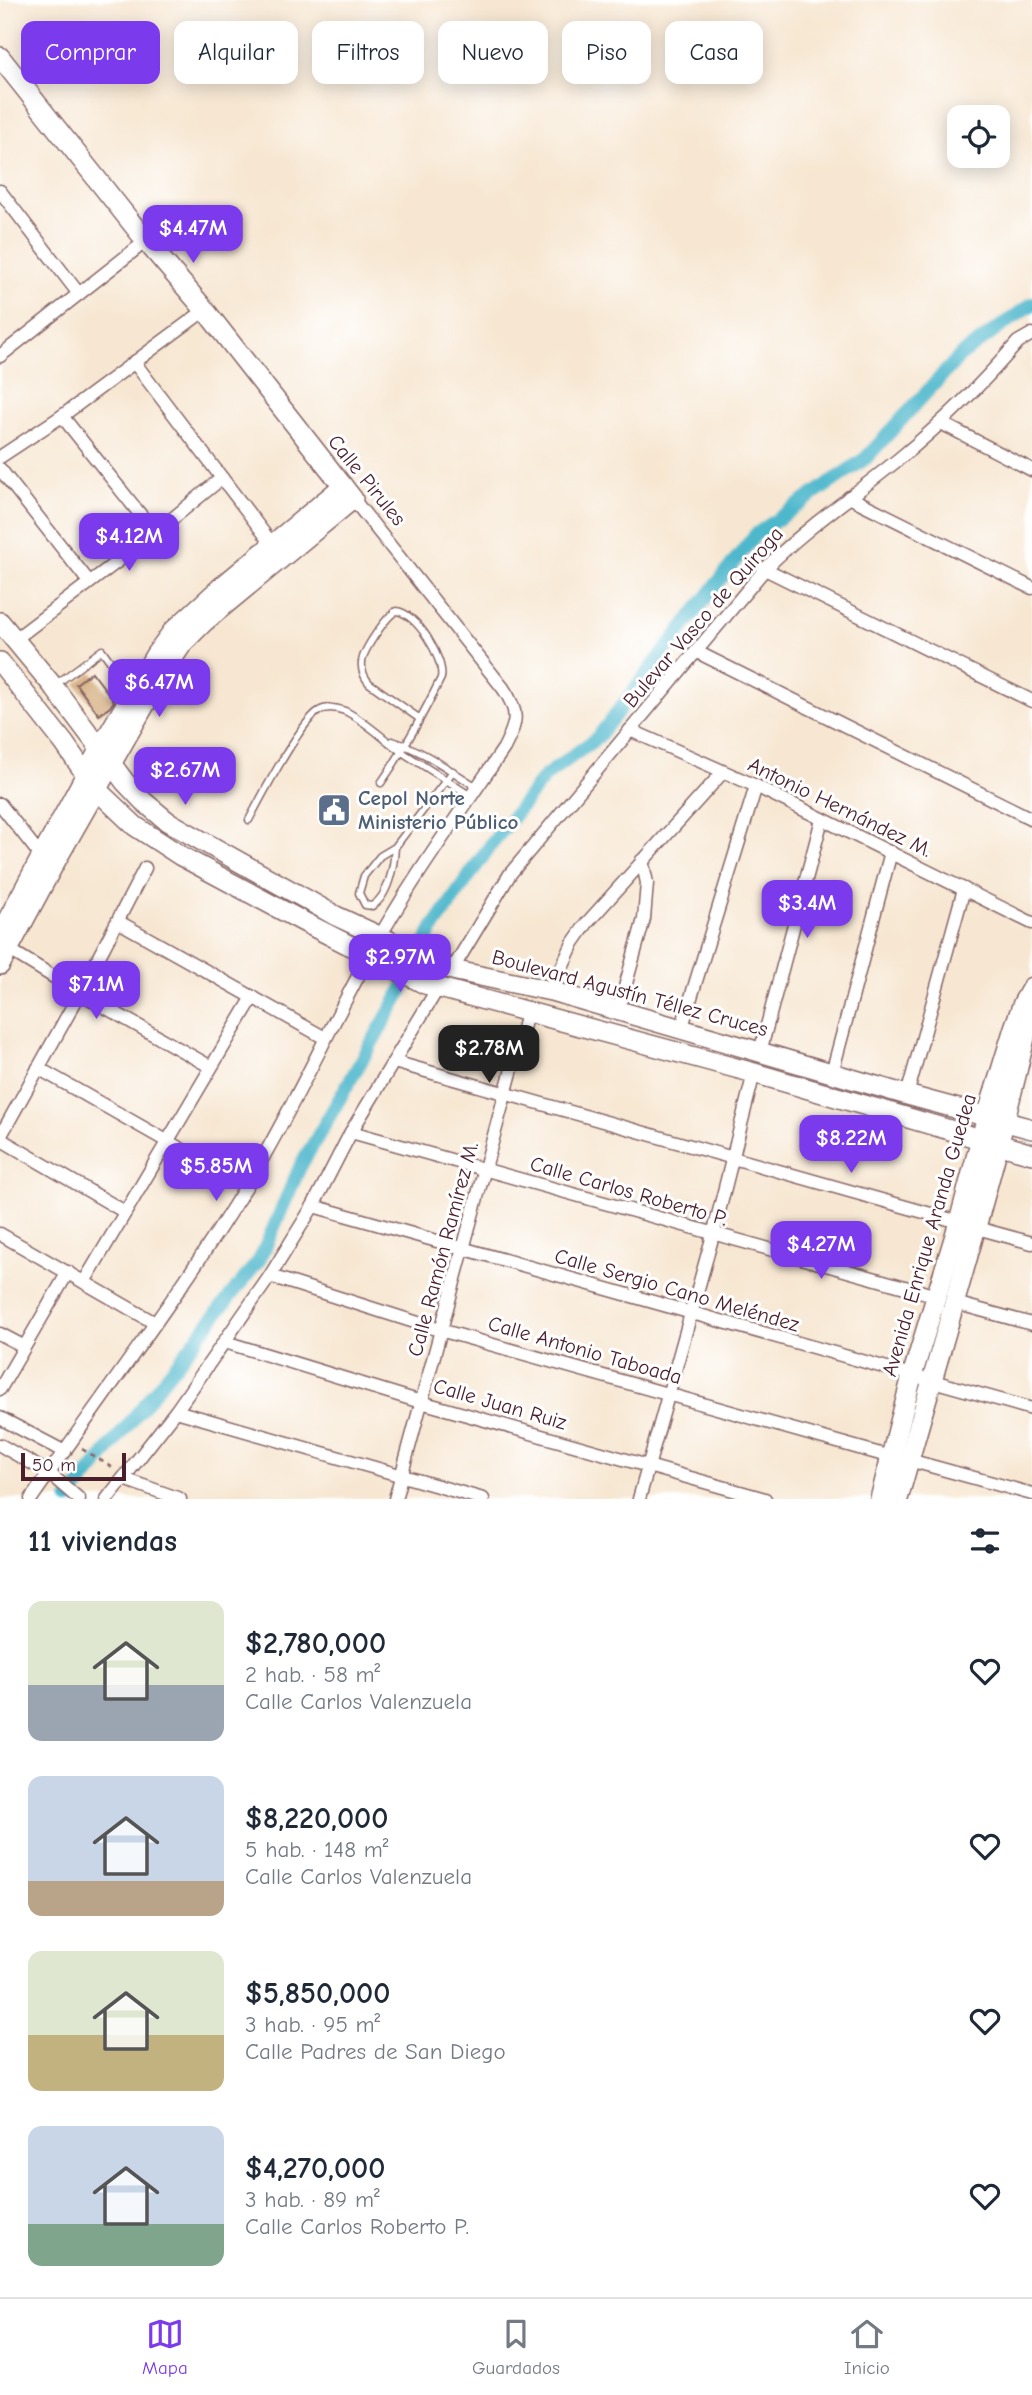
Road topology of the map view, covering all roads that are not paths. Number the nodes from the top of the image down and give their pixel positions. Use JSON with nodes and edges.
{"nodes":[{"id":1,"x":0,"y":57,"type":"edge"},
{"id":2,"x":0,"y":191,"type":"edge"},
{"id":3,"x":146,"y":241,"type":"junction"},
{"id":4,"x":79,"y":293,"type":"junction"},
{"id":5,"x":205,"y":310,"type":"junction"},
{"id":6,"x":1032,"y":334,"type":"edge"},
{"id":7,"x":1018,"y":342,"type":"junction"},
{"id":8,"x":1032,"y":350,"type":"edge"},
{"id":9,"x":0,"y":356,"type":"edge"},
{"id":10,"x":134,"y":362,"type":"junction"},
{"id":11,"x":62,"y":416,"type":"junction"},
{"id":12,"x":942,"y":423,"type":"junction"},
{"id":13,"x":0,"y":457,"type":"edge"},
{"id":14,"x":0,"y":469,"type":"edge"},
{"id":15,"x":1032,"y":470,"type":"edge"},
{"id":16,"x":222,"y":478,"type":"junction"},
{"id":17,"x":348,"y":493,"type":"junction"},
{"id":18,"x":849,"y":497,"type":"junction"},
{"id":19,"x":155,"y":533,"type":"junction"},
{"id":20,"x":272,"y":544,"type":"junction"},
{"id":21,"x":765,"y":569,"type":"junction"},
{"id":22,"x":89,"y":582,"type":"junction"},
{"id":23,"x":1032,"y":588,"type":"edge"},
{"id":24,"x":0,"y":622,"type":"edge"},
{"id":25,"x":14,"y":640,"type":"junction"},
{"id":26,"x":697,"y":652,"type":"junction"},
{"id":27,"x":0,"y":662,"type":"edge"},
{"id":28,"x":53,"y":686,"type":"junction"},
{"id":29,"x":132,"y":693,"type":"junction"},
{"id":30,"x":1032,"y":701,"type":"edge"},
{"id":31,"x":420,"y":719,"type":"junction"},
{"id":32,"x":630,"y":730,"type":"junction"},
{"id":33,"x":405,"y":749,"type":"junction"},
{"id":34,"x":105,"y":757,"type":"junction"},
{"id":35,"x":453,"y":771,"type":"junction"},
{"id":36,"x":723,"y":772,"type":"junction"},
{"id":37,"x":447,"y":781,"type":"junction"},
{"id":38,"x":91,"y":782,"type":"junction"},
{"id":39,"x":381,"y":783,"type":"dead end"},
{"id":40,"x":756,"y":786,"type":"junction"},
{"id":41,"x":474,"y":791,"type":"junction"},
{"id":42,"x":0,"y":804,"type":"edge"},
{"id":43,"x":821,"y":819,"type":"junction"},
{"id":44,"x":1032,"y":819,"type":"edge"},
{"id":45,"x":249,"y":820,"type":"dead end"},
{"id":46,"x":395,"y":847,"type":"junction"},
{"id":47,"x":891,"y":852,"type":"junction"},
{"id":48,"x":41,"y":856,"type":"junction"},
{"id":49,"x":642,"y":860,"type":"junction"},
{"id":50,"x":145,"y":868,"type":"dead end"},
{"id":51,"x":964,"y":890,"type":"junction"},
{"id":52,"x":118,"y":922,"type":"junction"},
{"id":53,"x":1032,"y":923,"type":"edge"},
{"id":54,"x":380,"y":937,"type":"junction"},
{"id":55,"x":2,"y":948,"type":"edge"},
{"id":56,"x":369,"y":956,"type":"junction"},
{"id":57,"x":444,"y":967,"type":"junction"},
{"id":58,"x":431,"y":986,"type":"junction"},
{"id":59,"x":1032,"y":987,"type":"edge"},
{"id":60,"x":551,"y":991,"type":"junction"},
{"id":61,"x":80,"y":993,"type":"junction"},
{"id":62,"x":253,"y":998,"type":"junction"},
{"id":63,"x":1032,"y":1007,"type":"edge"},
{"id":64,"x":528,"y":1010,"type":"junction"},
{"id":65,"x":618,"y":1012,"type":"junction"},
{"id":66,"x":681,"y":1030,"type":"junction"},
{"id":67,"x":325,"y":1038,"type":"junction"},
{"id":68,"x":760,"y":1052,"type":"junction"},
{"id":69,"x":394,"y":1062,"type":"junction"},
{"id":70,"x":211,"y":1067,"type":"junction"},
{"id":71,"x":38,"y":1068,"type":"junction"},
{"id":72,"x":754,"y":1073,"type":"junction"},
{"id":73,"x":832,"y":1073,"type":"junction"},
{"id":74,"x":504,"y":1094,"type":"junction"},
{"id":75,"x":908,"y":1095,"type":"junction"},
{"id":76,"x":996,"y":1119,"type":"junction"},
{"id":77,"x":1032,"y":1129,"type":"edge"},
{"id":78,"x":351,"y":1132,"type":"junction"},
{"id":79,"x":0,"y":1138,"type":"edge"},
{"id":80,"x":167,"y":1141,"type":"junction"},
{"id":81,"x":990,"y":1142,"type":"junction"},
{"id":82,"x":1032,"y":1154,"type":"edge"},
{"id":83,"x":733,"y":1159,"type":"junction"},
{"id":84,"x":485,"y":1170,"type":"junction"},
{"id":85,"x":246,"y":1186,"type":"junction"},
{"id":86,"x":313,"y":1206,"type":"junction"},
{"id":87,"x":125,"y":1212,"type":"junction"},
{"id":88,"x":968,"y":1225,"type":"junction"},
{"id":89,"x":0,"y":1234,"type":"edge"},
{"id":90,"x":713,"y":1235,"type":"junction"},
{"id":91,"x":1032,"y":1242,"type":"edge"},
{"id":92,"x":462,"y":1249,"type":"junction"},
{"id":93,"x":68,"y":1272,"type":"junction"},
{"id":94,"x":270,"y":1276,"type":"junction"},
{"id":95,"x":84,"y":1282,"type":"junction"},
{"id":96,"x":946,"y":1300,"type":"junction"},
{"id":97,"x":691,"y":1313,"type":"junction"},
{"id":98,"x":155,"y":1323,"type":"junction"},
{"id":99,"x":1032,"y":1324,"type":"edge"},
{"id":100,"x":440,"y":1330,"type":"junction"},
{"id":101,"x":0,"y":1334,"type":"edge"},
{"id":102,"x":225,"y":1342,"type":"junction"},
{"id":103,"x":23,"y":1346,"type":"junction"},
{"id":104,"x":912,"y":1376,"type":"junction"},
{"id":105,"x":933,"y":1382,"type":"junction"},
{"id":106,"x":0,"y":1389,"type":"edge"},
{"id":107,"x":669,"y":1394,"type":"junction"},
{"id":108,"x":421,"y":1402,"type":"junction"},
{"id":109,"x":1032,"y":1409,"type":"edge"},
{"id":110,"x":176,"y":1411,"type":"junction"},
{"id":111,"x":0,"y":1418,"type":"edge"},
{"id":112,"x":0,"y":1445,"type":"edge"},
{"id":113,"x":65,"y":1452,"type":"junction"},
{"id":114,"x":900,"y":1458,"type":"junction"},
{"id":115,"x":649,"y":1465,"type":"junction"},
{"id":116,"x":49,"y":1473,"type":"junction"},
{"id":117,"x":401,"y":1477,"type":"junction"},
{"id":118,"x":124,"y":1479,"type":"junction"},
{"id":119,"x":1032,"y":1494,"type":"edge"},
{"id":120,"x":32,"y":1499,"type":"edge"},
{"id":121,"x":79,"y":1499,"type":"edge"},
{"id":122,"x":107,"y":1499,"type":"edge"},
{"id":123,"x":180,"y":1499,"type":"edge"},
{"id":124,"x":395,"y":1499,"type":"edge"},
{"id":125,"x":483,"y":1499,"type":"edge"},
{"id":126,"x":639,"y":1499,"type":"edge"},
{"id":127,"x":765,"y":1499,"type":"edge"},
{"id":128,"x":880,"y":1499,"type":"edge"},
{"id":129,"x":898,"y":1499,"type":"edge"}],
"edges":[{"from":1,"to":3,"type":"street","name":"Calle Pirules"},
{"from":2,"to":4,"type":"street"},
{"from":3,"to":4,"type":"street"},
{"from":3,"to":5,"type":"street","name":"Calle Pirules"},
{"from":4,"to":9,"type":"street"},
{"from":5,"to":10,"type":"street"},
{"from":5,"to":17,"type":"street","name":"Calle Pirules"},
{"from":6,"to":7,"type":"street","name":"Bulevar Vasco de Quiroga"},
{"from":7,"to":8,"type":"street"},
{"from":7,"to":12,"type":"street","name":"Bulevar Vasco de Quiroga"},
{"from":10,"to":11,"type":"street"},
{"from":10,"to":16,"type":"street"},
{"from":11,"to":13,"type":"street"},
{"from":11,"to":19,"type":"street"},
{"from":12,"to":15,"type":"street"},
{"from":12,"to":18,"type":"street","name":"Bulevar Vasco de Quiroga"},
{"from":14,"to":22,"type":"street"},
{"from":16,"to":19,"type":"street"},
{"from":16,"to":20,"type":"street"},
{"from":17,"to":20,"type":"street"},
{"from":17,"to":34,"type":"street"},
{"from":17,"to":41,"type":"street","name":"Calle Pirules"},
{"from":18,"to":21,"type":"street","name":"Bulevar Vasco de Quiroga"},
{"from":18,"to":23,"type":"street"},
{"from":19,"to":22,"type":"street"},
{"from":20,"to":29,"type":"street"},
{"from":21,"to":26,"type":"street","name":"Bulevar Vasco de Quiroga"},
{"from":21,"to":30,"type":"street"},
{"from":22,"to":25,"type":"street"},
{"from":24,"to":25,"type":"street","name":"Boulevard Agustín Téllez Cruces"},
{"from":25,"to":28,"type":"street","name":"Boulevard Agustín Téllez Cruces"},
{"from":26,"to":32,"type":"street","name":"Bulevar Vasco de Quiroga"},
{"from":26,"to":44,"type":"street"},
{"from":27,"to":38,"type":"street","name":"Boulevard Agustín Téllez Cruces"},
{"from":28,"to":29,"type":"lane"},
{"from":28,"to":34,"type":"street","name":"Boulevard Agustín Téllez Cruces"},
{"from":29,"to":34,"type":"street"},
{"from":31,"to":31,"type":"lane"},
{"from":31,"to":33,"type":"lane"},
{"from":32,"to":36,"type":"street","name":"Antonio Hernández M."},
{"from":32,"to":57,"type":"street","name":"Bulevar Vasco de Quiroga"},
{"from":33,"to":35,"type":"lane"},
{"from":33,"to":37,"type":"lane"},
{"from":33,"to":39,"type":"lane"},
{"from":33,"to":45,"type":"lane"},
{"from":34,"to":38,"type":"street"},
{"from":34,"to":54,"type":"street","name":"Boulevard Agustín Téllez Cruces"},
{"from":35,"to":37,"type":"lane"},
{"from":35,"to":41,"type":"lane"},
{"from":36,"to":40,"type":"street","name":"Antonio Hernández M."},
{"from":36,"to":49,"type":"street"},
{"from":37,"to":41,"type":"lane"},
{"from":37,"to":46,"type":"lane"},
{"from":38,"to":48,"type":"street"},
{"from":38,"to":55,"type":"street"},
{"from":38,"to":56,"type":"street","name":"Boulevard Agustín Téllez Cruces"},
{"from":40,"to":43,"type":"street","name":"Antonio Hernández M."},
{"from":40,"to":66,"type":"street"},
{"from":41,"to":54,"type":"street","name":"Calle Pirules"},
{"from":42,"to":48,"type":"street"},
{"from":43,"to":47,"type":"street","name":"Antonio Hernández M."},
{"from":43,"to":68,"type":"street"},
{"from":46,"to":46,"type":"lane"},
{"from":47,"to":51,"type":"street","name":"Antonio Hernández M."},
{"from":47,"to":73,"type":"street"},
{"from":48,"to":55,"type":"street"},
{"from":49,"to":60,"type":"street"},
{"from":49,"to":65,"type":"street"},
{"from":50,"to":52,"type":"street"},
{"from":51,"to":53,"type":"street","name":"Antonio Hernández M."},
{"from":51,"to":75,"type":"street"},
{"from":52,"to":61,"type":"street"},
{"from":52,"to":62,"type":"street"},
{"from":54,"to":56,"type":"street","name":"Calle Pirules"},
{"from":54,"to":57,"type":"street","name":"Boulevard Agustín Téllez Cruces"},
{"from":55,"to":61,"type":"street"},
{"from":56,"to":58,"type":"street","name":"Boulevard Agustín Téllez Cruces"},
{"from":56,"to":67,"type":"street","name":"Calle Pirules"},
{"from":57,"to":60,"type":"street","name":"Boulevard Agustín Téllez Cruces"},
{"from":58,"to":64,"type":"street","name":"Boulevard Agustín Téllez Cruces"},
{"from":58,"to":69,"type":"street"},
{"from":59,"to":76,"type":"street","name":"Avenida Enrique Aranda Guedea"},
{"from":60,"to":65,"type":"street","name":"Boulevard Agustín Téllez Cruces"},
{"from":61,"to":70,"type":"street"},
{"from":61,"to":71,"type":"street"},
{"from":62,"to":67,"type":"street"},
{"from":62,"to":70,"type":"street"},
{"from":63,"to":76,"type":"street","name":"Avenida Enrique Aranda Guedea"},
{"from":64,"to":72,"type":"street","name":"Boulevard Agustín Téllez Cruces"},
{"from":64,"to":74,"type":"street","name":"Calle Ramón Ramírez M."},
{"from":65,"to":66,"type":"street","name":"Boulevard Agustín Téllez Cruces"},
{"from":66,"to":68,"type":"street","name":"Boulevard Agustín Téllez Cruces"},
{"from":67,"to":85,"type":"street","name":"Calle Pirules"},
{"from":68,"to":73,"type":"street","name":"Boulevard Agustín Téllez Cruces"},
{"from":69,"to":74,"type":"street"},
{"from":69,"to":78,"type":"street"},
{"from":70,"to":80,"type":"street"},
{"from":71,"to":79,"type":"street"},
{"from":71,"to":80,"type":"street"},
{"from":72,"to":81,"type":"street","name":"Boulevard Agustín Téllez Cruces"},
{"from":72,"to":83,"type":"street"},
{"from":73,"to":75,"type":"street","name":"Boulevard Agustín Téllez Cruces"},
{"from":74,"to":83,"type":"street"},
{"from":74,"to":84,"type":"street","name":"Calle Ramón Ramírez M."},
{"from":75,"to":76,"type":"street","name":"Boulevard Agustín Téllez Cruces"},
{"from":76,"to":77,"type":"street","name":"Boulevard Agustín Téllez Cruces"},
{"from":76,"to":81,"type":"street","name":"Avenida Enrique Aranda Guedea"},
{"from":78,"to":84,"type":"street","name":"Calle Carlos Roberto P."},
{"from":78,"to":86,"type":"street"},
{"from":79,"to":87,"type":"street"},
{"from":80,"to":85,"type":"street"},
{"from":80,"to":87,"type":"street"},
{"from":81,"to":82,"type":"street","name":"Boulevard Agustín Téllez Cruces"},
{"from":81,"to":88,"type":"street","name":"Avenida Enrique Aranda Guedea"},
{"from":83,"to":88,"type":"street"},
{"from":83,"to":90,"type":"street"},
{"from":84,"to":90,"type":"street","name":"Calle Carlos Roberto P."},
{"from":84,"to":92,"type":"street","name":"Calle Ramón Ramírez M."},
{"from":85,"to":98,"type":"street","name":"Calle Pirules"},
{"from":86,"to":92,"type":"street","name":"Calle Sergio Cano Meléndez"},
{"from":86,"to":94,"type":"street"},
{"from":87,"to":95,"type":"street"},
{"from":88,"to":91,"type":"street"},
{"from":88,"to":96,"type":"street","name":"Avenida Enrique Aranda Guedea"},
{"from":89,"to":93,"type":"street"},
{"from":90,"to":96,"type":"street","name":"Calle Carlos Roberto P."},
{"from":90,"to":97,"type":"street"},
{"from":92,"to":97,"type":"street","name":"Calle Sergio Cano Meléndez"},
{"from":92,"to":100,"type":"street","name":"Calle Ramón Ramírez M."},
{"from":93,"to":95,"type":"street"},
{"from":93,"to":103,"type":"street"},
{"from":94,"to":100,"type":"street","name":"Calle Antonio Taboada"},
{"from":94,"to":102,"type":"street"},
{"from":95,"to":98,"type":"street"},
{"from":96,"to":99,"type":"street","name":"Calle Carlos Roberto P."},
{"from":96,"to":104,"type":"street","name":"Avenida Enrique Aranda Guedea"},
{"from":96,"to":105,"type":"street","name":"Avenida Enrique Aranda Guedea"},
{"from":97,"to":104,"type":"street","name":"Calle Sergio Cano Meléndez"},
{"from":97,"to":107,"type":"street"},
{"from":98,"to":113,"type":"street","name":"Calle Pirules"},
{"from":100,"to":107,"type":"street","name":"Calle Antonio Taboada"},
{"from":100,"to":108,"type":"street","name":"Calle Ramón Ramírez M."},
{"from":101,"to":103,"type":"street"},
{"from":102,"to":108,"type":"street","name":"Calle Juan Ruiz"},
{"from":102,"to":110,"type":"street"},
{"from":103,"to":106,"type":"street"},
{"from":104,"to":105,"type":"street","name":"Calle Sergio Cano Meléndez"},
{"from":104,"to":114,"type":"street","name":"Avenida Enrique Aranda Guedea"},
{"from":105,"to":109,"type":"street","name":"Calle Sergio Cano Meléndez"},
{"from":105,"to":114,"type":"street","name":"Avenida Enrique Aranda Guedea"},
{"from":107,"to":114,"type":"street","name":"Calle Antonio Taboada"},
{"from":107,"to":115,"type":"street"},
{"from":108,"to":115,"type":"street","name":"Calle Juan Ruiz"},
{"from":108,"to":117,"type":"street","name":"Calle Ramón Ramírez M."},
{"from":110,"to":117,"type":"street"},
{"from":110,"to":118,"type":"street"},
{"from":111,"to":113,"type":"street"},
{"from":112,"to":116,"type":"street"},
{"from":113,"to":116,"type":"street","name":"Calle Pirules"},
{"from":114,"to":119,"type":"street","name":"Calle Antonio Taboada"},
{"from":114,"to":128,"type":"street","name":"Avenida Enrique Aranda Guedea"},
{"from":114,"to":129,"type":"street","name":"Avenida Enrique Aranda Guedea"},
{"from":115,"to":126,"type":"street"},
{"from":115,"to":127,"type":"street","name":"Calle Juan Ruiz"},
{"from":116,"to":120,"type":"street","name":"Calle Pirules"},
{"from":116,"to":121,"type":"street"},
{"from":117,"to":124,"type":"street","name":"Calle Ramón Ramírez M."},
{"from":117,"to":125,"type":"street"},
{"from":118,"to":122,"type":"street"},
{"from":118,"to":123,"type":"street"}]}
